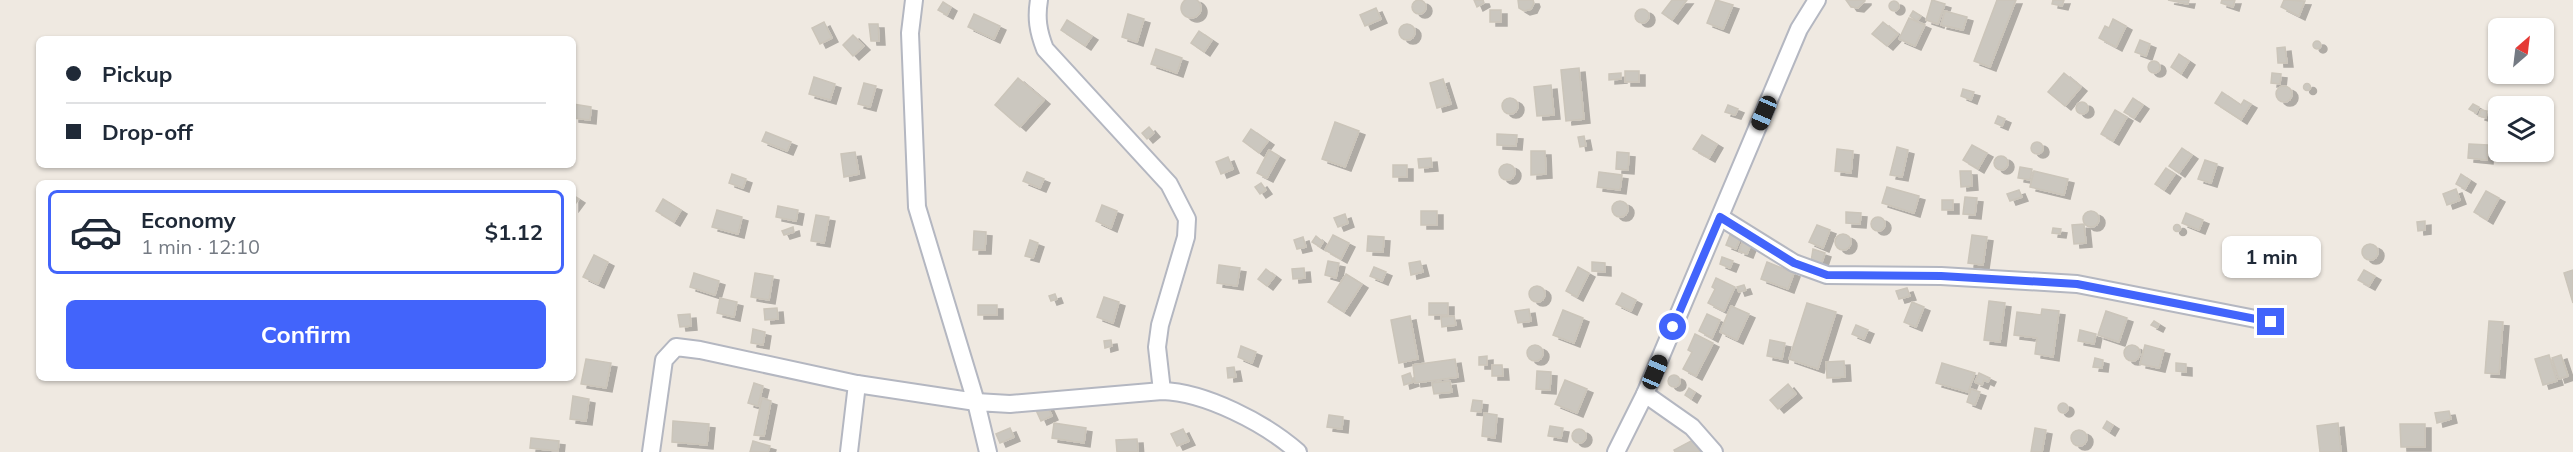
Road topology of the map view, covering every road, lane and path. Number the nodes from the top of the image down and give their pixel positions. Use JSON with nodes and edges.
{"nodes":[{"id":1,"x":914,"y":0,"type":"edge"},
{"id":2,"x":1039,"y":0,"type":"edge"},
{"id":3,"x":1817,"y":0,"type":"edge"},
{"id":4,"x":1720,"y":217,"type":"junction"},
{"id":5,"x":2271,"y":322,"type":"dead end"},
{"id":6,"x":857,"y":384,"type":"junction"},
{"id":7,"x":1162,"y":391,"type":"junction"},
{"id":8,"x":1645,"y":394,"type":"junction"},
{"id":9,"x":976,"y":402,"type":"junction"},
{"id":10,"x":651,"y":452,"type":"edge"},
{"id":11,"x":849,"y":452,"type":"edge"},
{"id":12,"x":988,"y":452,"type":"edge"},
{"id":13,"x":1298,"y":452,"type":"edge"},
{"id":14,"x":1616,"y":452,"type":"edge"},
{"id":15,"x":1714,"y":452,"type":"edge"}],
"edges":[{"from":1,"to":9,"type":"street"},
{"from":2,"to":7,"type":"street"},
{"from":3,"to":4,"type":"street"},
{"from":4,"to":5,"type":"street"},
{"from":4,"to":8,"type":"street"},
{"from":6,"to":9,"type":"street"},
{"from":6,"to":10,"type":"street"},
{"from":6,"to":11,"type":"street"},
{"from":7,"to":9,"type":"street"},
{"from":7,"to":13,"type":"street"},
{"from":8,"to":14,"type":"street"},
{"from":8,"to":15,"type":"street"},
{"from":9,"to":12,"type":"street"}]}
